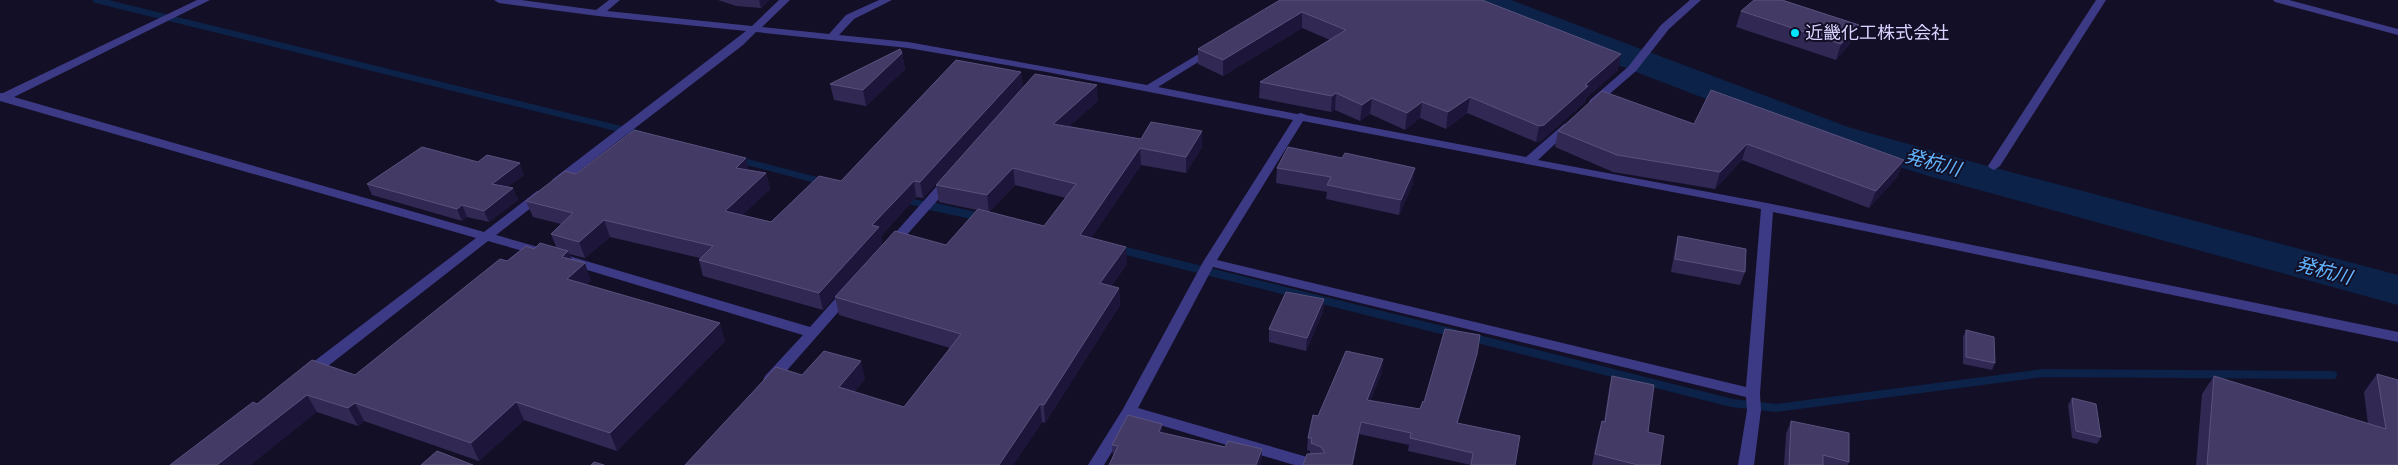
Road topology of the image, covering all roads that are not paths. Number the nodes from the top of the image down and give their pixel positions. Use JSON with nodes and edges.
{"nodes":[{"id":1,"x":205,"y":0,"type":"edge"},
{"id":2,"x":499,"y":0,"type":"edge"},
{"id":3,"x":615,"y":0,"type":"edge"},
{"id":4,"x":786,"y":0,"type":"edge"},
{"id":5,"x":886,"y":0,"type":"edge"},
{"id":6,"x":1696,"y":0,"type":"edge"},
{"id":7,"x":2101,"y":0,"type":"edge"},
{"id":8,"x":2278,"y":0,"type":"edge"},
{"id":9,"x":598,"y":13,"type":"junction"},
{"id":10,"x":753,"y":30,"type":"junction"},
{"id":11,"x":2398,"y":32,"type":"edge"},
{"id":12,"x":832,"y":37,"type":"junction"},
{"id":13,"x":1225,"y":41,"type":"edge"},
{"id":14,"x":1048,"y":69,"type":"junction"},
{"id":15,"x":1035,"y":83,"type":"edge"},
{"id":16,"x":1151,"y":88,"type":"junction"},
{"id":17,"x":1,"y":97,"type":"edge"},
{"id":18,"x":1588,"y":108,"type":"edge"},
{"id":19,"x":1301,"y":116,"type":"junction"},
{"id":20,"x":1573,"y":121,"type":"edge"},
{"id":21,"x":1529,"y":161,"type":"junction"},
{"id":22,"x":1994,"y":166,"type":"dead end"},
{"id":23,"x":954,"y":175,"type":"edge"},
{"id":24,"x":1767,"y":207,"type":"junction"},
{"id":25,"x":488,"y":236,"type":"junction"},
{"id":26,"x":884,"y":253,"type":"edge"},
{"id":27,"x":1208,"y":263,"type":"junction"},
{"id":28,"x":858,"y":282,"type":"edge"},
{"id":29,"x":813,"y":333,"type":"junction"},
{"id":30,"x":2398,"y":337,"type":"edge"},
{"id":31,"x":299,"y":381,"type":"edge"},
{"id":32,"x":759,"y":392,"type":"edge"},
{"id":33,"x":1754,"y":403,"type":"junction"},
{"id":34,"x":1129,"y":410,"type":"junction"},
{"id":35,"x":1293,"y":462,"type":"edge"},
{"id":36,"x":1096,"y":465,"type":"edge"},
{"id":37,"x":1314,"y":465,"type":"edge"},
{"id":38,"x":1746,"y":465,"type":"edge"}],
"edges":[{"from":1,"to":17,"type":"street"},
{"from":2,"to":9,"type":"street"},
{"from":3,"to":9,"type":"street"},
{"from":4,"to":10,"type":"street"},
{"from":5,"to":12,"type":"street"},
{"from":6,"to":18,"type":"street"},
{"from":7,"to":22,"type":"street"},
{"from":8,"to":11,"type":"street"},
{"from":9,"to":10,"type":"street"},
{"from":10,"to":12,"type":"street"},
{"from":10,"to":25,"type":"street"},
{"from":12,"to":14,"type":"street"},
{"from":13,"to":16,"type":"street"},
{"from":14,"to":15,"type":"street"},
{"from":14,"to":16,"type":"street"},
{"from":16,"to":19,"type":"street"},
{"from":17,"to":25,"type":"street"},
{"from":19,"to":21,"type":"street"},
{"from":19,"to":27,"type":"street"},
{"from":20,"to":21,"type":"street"},
{"from":21,"to":24,"type":"street"},
{"from":23,"to":26,"type":"street"},
{"from":24,"to":30,"type":"street"},
{"from":24,"to":33,"type":"street"},
{"from":25,"to":29,"type":"street"},
{"from":25,"to":31,"type":"street"},
{"from":27,"to":33,"type":"street"},
{"from":27,"to":34,"type":"street"},
{"from":28,"to":29,"type":"street"},
{"from":29,"to":32,"type":"street"},
{"from":33,"to":38,"type":"street"},
{"from":34,"to":35,"type":"street"},
{"from":34,"to":36,"type":"street"},
{"from":35,"to":37,"type":"street"}]}
